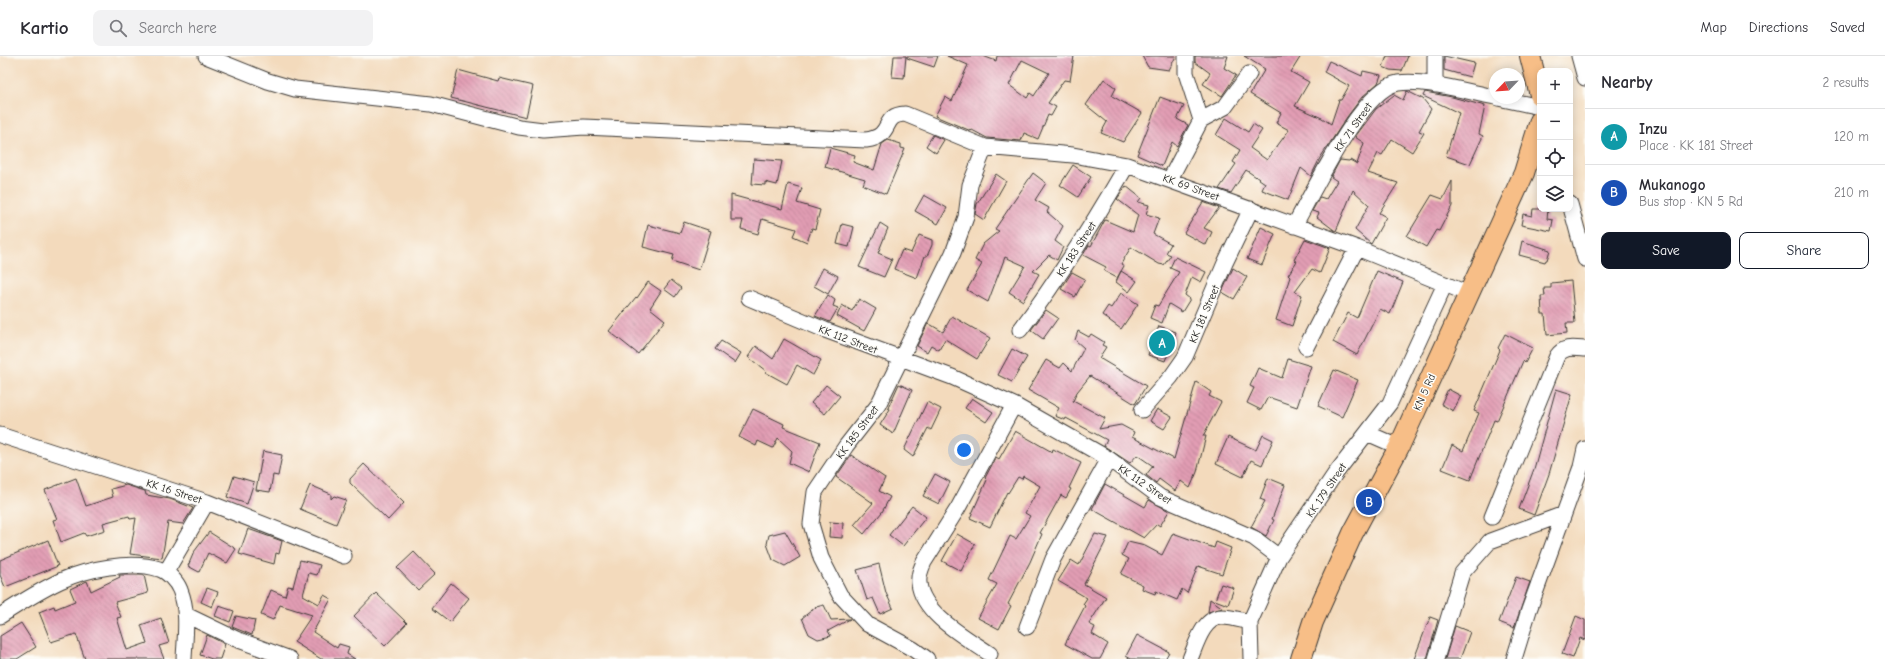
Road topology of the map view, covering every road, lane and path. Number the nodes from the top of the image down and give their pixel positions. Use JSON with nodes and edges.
{"nodes":[{"id":1,"x":206,"y":56,"type":"edge"},
{"id":2,"x":1186,"y":56,"type":"edge"},
{"id":3,"x":1435,"y":56,"type":"edge"},
{"id":4,"x":1530,"y":56,"type":"edge"},
{"id":5,"x":1579,"y":56,"type":"edge"},
{"id":6,"x":1249,"y":74,"type":"dead end"},
{"id":7,"x":1585,"y":78,"type":"edge"},
{"id":8,"x":1537,"y":83,"type":"edge"},
{"id":9,"x":1435,"y":85,"type":"junction"},
{"id":10,"x":1489,"y":96,"type":"edge"},
{"id":11,"x":1525,"y":104,"type":"edge"},
{"id":12,"x":1537,"y":106,"type":"edge"},
{"id":13,"x":1200,"y":120,"type":"junction"},
{"id":14,"x":1537,"y":139,"type":"edge"},
{"id":15,"x":985,"y":147,"type":"junction"},
{"id":16,"x":1127,"y":164,"type":"junction"},
{"id":17,"x":1532,"y":169,"type":"edge"},
{"id":18,"x":1170,"y":179,"type":"junction"},
{"id":19,"x":1251,"y":210,"type":"junction"},
{"id":20,"x":1572,"y":212,"type":"edge"},
{"id":21,"x":1294,"y":226,"type":"junction"},
{"id":22,"x":1357,"y":248,"type":"junction"},
{"id":23,"x":1585,"y":259,"type":"edge"},
{"id":24,"x":1445,"y":284,"type":"junction"},
{"id":25,"x":1469,"y":294,"type":"junction"},
{"id":26,"x":749,"y":298,"type":"dead end"},
{"id":27,"x":1020,"y":330,"type":"dead end"},
{"id":28,"x":1306,"y":347,"type":"dead end"},
{"id":29,"x":1585,"y":349,"type":"edge"},
{"id":30,"x":900,"y":358,"type":"junction"},
{"id":31,"x":1014,"y":405,"type":"junction"},
{"id":32,"x":1142,"y":410,"type":"dead end"},
{"id":33,"x":1367,"y":433,"type":"junction"},
{"id":34,"x":0,"y":436,"type":"edge"},
{"id":35,"x":1399,"y":447,"type":"junction"},
{"id":36,"x":1585,"y":449,"type":"edge"},
{"id":37,"x":1109,"y":459,"type":"junction"},
{"id":38,"x":207,"y":502,"type":"junction"},
{"id":39,"x":1564,"y":514,"type":"junction"},
{"id":40,"x":1492,"y":517,"type":"dead end"},
{"id":41,"x":344,"y":556,"type":"dead end"},
{"id":42,"x":1279,"y":557,"type":"junction"},
{"id":43,"x":166,"y":572,"type":"junction"},
{"id":44,"x":0,"y":615,"type":"edge"},
{"id":45,"x":186,"y":615,"type":"junction"},
{"id":46,"x":1250,"y":622,"type":"junction"},
{"id":47,"x":1028,"y":627,"type":"dead end"},
{"id":48,"x":990,"y":654,"type":"dead end"},
{"id":49,"x":184,"y":659,"type":"edge"},
{"id":50,"x":290,"y":659,"type":"edge"},
{"id":51,"x":927,"y":659,"type":"edge"},
{"id":52,"x":1190,"y":659,"type":"edge"},
{"id":53,"x":1251,"y":659,"type":"edge"},
{"id":54,"x":1301,"y":659,"type":"edge"},
{"id":55,"x":1436,"y":659,"type":"edge"},
{"id":56,"x":1514,"y":659,"type":"edge"}],
"edges":[{"from":1,"to":15,"type":"street","name":"KK 69 Street"},
{"from":2,"to":13,"type":"street"},
{"from":3,"to":9,"type":"street"},
{"from":4,"to":8,"type":"main road"},
{"from":5,"to":7,"type":"street"},
{"from":6,"to":13,"type":"street"},
{"from":9,"to":10,"type":"street","name":"KK 71 Street"},
{"from":9,"to":21,"type":"street","name":"KK 71 Street"},
{"from":11,"to":12,"type":"street"},
{"from":13,"to":18,"type":"street"},
{"from":14,"to":17,"type":"main road","name":"KN 5 Rd"},
{"from":15,"to":16,"type":"street","name":"KK 69 Street"},
{"from":15,"to":30,"type":"street","name":"KK 185 Street"},
{"from":16,"to":18,"type":"street","name":"KK 69 Street"},
{"from":16,"to":27,"type":"street","name":"KK 183 Street"},
{"from":17,"to":25,"type":"main road","name":"KN 5 Rd"},
{"from":18,"to":19,"type":"street","name":"KK 69 Street"},
{"from":19,"to":21,"type":"street","name":"KK 69 Street"},
{"from":19,"to":32,"type":"street","name":"KK 181 Street"},
{"from":20,"to":23,"type":"street"},
{"from":21,"to":22,"type":"street","name":"KK 69 Street"},
{"from":22,"to":24,"type":"street","name":"KK 69 Street"},
{"from":22,"to":28,"type":"street"},
{"from":24,"to":25,"type":"street","name":"KK 69 Street"},
{"from":24,"to":33,"type":"street","name":"KK 179 Street"},
{"from":25,"to":35,"type":"main road","name":"KN 5 Rd"},
{"from":26,"to":30,"type":"street","name":"KK 112 Street"},
{"from":29,"to":40,"type":"street"},
{"from":30,"to":31,"type":"street","name":"KK 112 Street"},
{"from":30,"to":51,"type":"street","name":"KK 185 Street"},
{"from":31,"to":37,"type":"street","name":"KK 112 Street"},
{"from":31,"to":48,"type":"street"},
{"from":33,"to":35,"type":"street"},
{"from":33,"to":42,"type":"street","name":"KK 179 Street"},
{"from":34,"to":38,"type":"street","name":"KK 16 Street"},
{"from":35,"to":54,"type":"main road","name":"KN 5 Rd"},
{"from":36,"to":39,"type":"street"},
{"from":37,"to":42,"type":"street","name":"KK 112 Street"},
{"from":37,"to":47,"type":"street"},
{"from":38,"to":41,"type":"street","name":"KK 16 Street"},
{"from":38,"to":43,"type":"street"},
{"from":39,"to":55,"type":"street"},
{"from":39,"to":56,"type":"street"},
{"from":42,"to":46,"type":"street","name":"KK 179 Street"},
{"from":43,"to":44,"type":"street"},
{"from":43,"to":45,"type":"street"},
{"from":45,"to":49,"type":"street"},
{"from":45,"to":50,"type":"street"},
{"from":46,"to":52,"type":"street"},
{"from":46,"to":53,"type":"street"}]}
